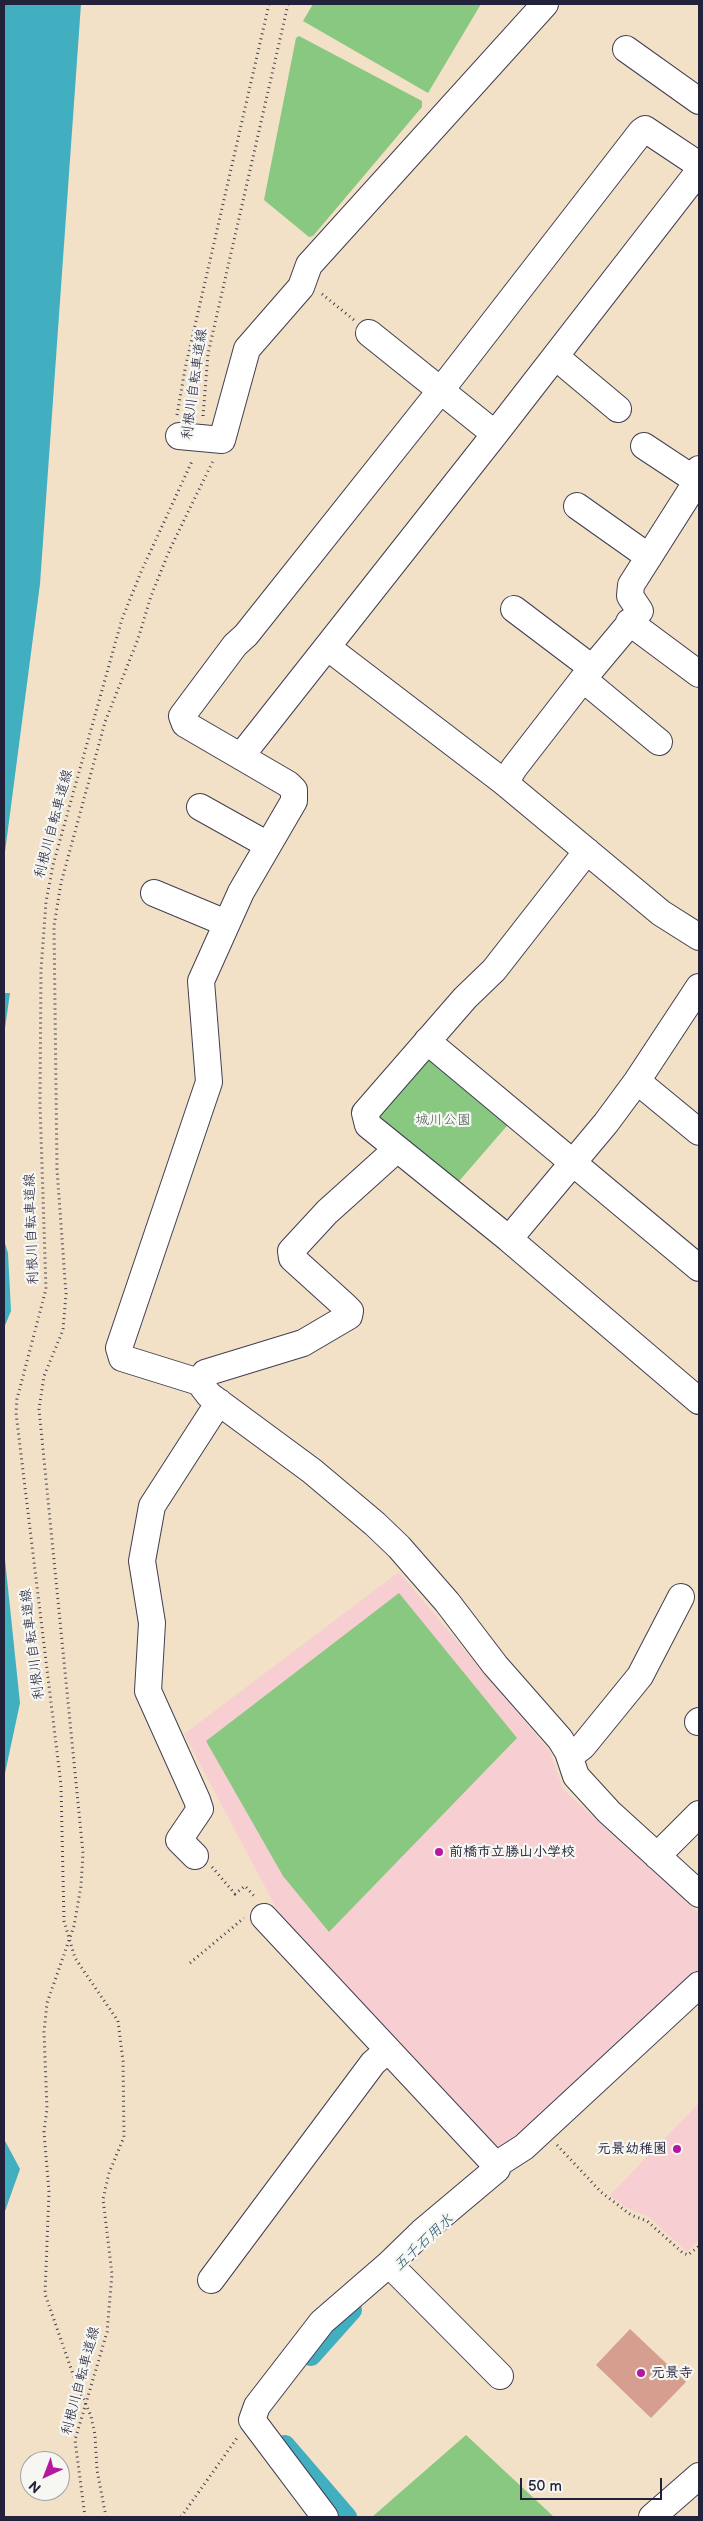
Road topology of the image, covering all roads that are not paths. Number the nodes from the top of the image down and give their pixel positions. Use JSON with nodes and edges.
{"nodes":[{"id":1,"x":544,"y":4,"type":"edge"},
{"id":2,"x":626,"y":49,"type":"dead end"},
{"id":3,"x":699,"y":101,"type":"edge"},
{"id":4,"x":699,"y":165,"type":"edge"},
{"id":5,"x":699,"y":171,"type":"edge"},
{"id":6,"x":370,"y":333,"type":"road end"},
{"id":7,"x":556,"y":356,"type":"junction"},
{"id":8,"x":441,"y":390,"type":"junction"},
{"id":9,"x":618,"y":409,"type":"dead end"},
{"id":10,"x":495,"y":434,"type":"junction"},
{"id":11,"x":200,"y":438,"type":"road end"},
{"id":12,"x":644,"y":446,"type":"dead end"},
{"id":13,"x":698,"y":475,"type":"edge"},
{"id":14,"x":577,"y":506,"type":"dead end"},
{"id":15,"x":649,"y":557,"type":"junction"},
{"id":16,"x":514,"y":609,"type":"dead end"},
{"id":17,"x":629,"y":622,"type":"junction"},
{"id":18,"x":327,"y":647,"type":"junction"},
{"id":19,"x":698,"y":670,"type":"edge"},
{"id":20,"x":587,"y":673,"type":"junction"},
{"id":21,"x":659,"y":742,"type":"dead end"},
{"id":22,"x":241,"y":756,"type":"junction"},
{"id":23,"x":504,"y":783,"type":"junction"},
{"id":24,"x":200,"y":807,"type":"dead end"},
{"id":25,"x":268,"y":845,"type":"junction"},
{"id":26,"x":587,"y":851,"type":"junction"},
{"id":27,"x":154,"y":893,"type":"dead end"},
{"id":28,"x":226,"y":923,"type":"junction"},
{"id":29,"x":699,"y":938,"type":"edge"},
{"id":30,"x":697,"y":996,"type":"edge"},
{"id":31,"x":427,"y":1041,"type":"junction"},
{"id":32,"x":637,"y":1081,"type":"junction"},
{"id":33,"x":699,"y":1132,"type":"edge"},
{"id":34,"x":397,"y":1149,"type":"junction"},
{"id":35,"x":573,"y":1162,"type":"junction"},
{"id":36,"x":509,"y":1239,"type":"junction"},
{"id":37,"x":699,"y":1268,"type":"edge"},
{"id":38,"x":199,"y":1382,"type":"junction"},
{"id":39,"x":699,"y":1401,"type":"edge"},
{"id":40,"x":219,"y":1402,"type":"junction"},
{"id":41,"x":681,"y":1597,"type":"dead end"},
{"id":42,"x":568,"y":1752,"type":"junction"},
{"id":43,"x":699,"y":1814,"type":"edge"},
{"id":44,"x":195,"y":1856,"type":"road end"},
{"id":45,"x":657,"y":1856,"type":"junction"},
{"id":46,"x":699,"y":1894,"type":"edge"},
{"id":47,"x":264,"y":1917,"type":"road end"},
{"id":48,"x":699,"y":1985,"type":"edge"},
{"id":49,"x":388,"y":2050,"type":"junction"},
{"id":50,"x":499,"y":2163,"type":"junction"},
{"id":51,"x":390,"y":2264,"type":"junction"},
{"id":52,"x":211,"y":2280,"type":"dead end"},
{"id":53,"x":500,"y":2376,"type":"dead end"},
{"id":54,"x":699,"y":2476,"type":"edge"},
{"id":55,"x":326,"y":2517,"type":"edge"},
{"id":56,"x":652,"y":2517,"type":"edge"}],
"edges":[{"from":1,"to":11,"type":"street"},
{"from":2,"to":3,"type":"street"},
{"from":4,"to":8,"type":"street"},
{"from":5,"to":7,"type":"street"},
{"from":6,"to":8,"type":"street"},
{"from":7,"to":9,"type":"street"},
{"from":7,"to":10,"type":"street"},
{"from":8,"to":10,"type":"street"},
{"from":8,"to":22,"type":"street"},
{"from":10,"to":18,"type":"street"},
{"from":12,"to":13,"type":"street"},
{"from":13,"to":15,"type":"street"},
{"from":14,"to":15,"type":"street"},
{"from":15,"to":17,"type":"street"},
{"from":16,"to":20,"type":"street"},
{"from":17,"to":19,"type":"street"},
{"from":17,"to":20,"type":"street"},
{"from":18,"to":22,"type":"street"},
{"from":18,"to":23,"type":"street"},
{"from":20,"to":21,"type":"street"},
{"from":20,"to":23,"type":"street"},
{"from":22,"to":25,"type":"street"},
{"from":23,"to":26,"type":"street"},
{"from":24,"to":25,"type":"street"},
{"from":25,"to":28,"type":"street"},
{"from":26,"to":29,"type":"street"},
{"from":26,"to":31,"type":"street"},
{"from":27,"to":28,"type":"street"},
{"from":28,"to":38,"type":"street"},
{"from":30,"to":32,"type":"street"},
{"from":31,"to":34,"type":"street"},
{"from":31,"to":35,"type":"street"},
{"from":32,"to":33,"type":"street"},
{"from":32,"to":35,"type":"street"},
{"from":34,"to":36,"type":"street"},
{"from":34,"to":38,"type":"street"},
{"from":35,"to":36,"type":"street"},
{"from":35,"to":37,"type":"street"},
{"from":36,"to":39,"type":"street"},
{"from":38,"to":40,"type":"street"},
{"from":40,"to":42,"type":"street"},
{"from":40,"to":44,"type":"street"},
{"from":41,"to":42,"type":"street"},
{"from":42,"to":45,"type":"street"},
{"from":43,"to":45,"type":"street"},
{"from":45,"to":46,"type":"street"},
{"from":47,"to":49,"type":"street"},
{"from":48,"to":50,"type":"street"},
{"from":49,"to":50,"type":"street"},
{"from":49,"to":52,"type":"street"},
{"from":50,"to":51,"type":"street"},
{"from":51,"to":53,"type":"street"},
{"from":51,"to":55,"type":"street"},
{"from":54,"to":56,"type":"street"}]}
